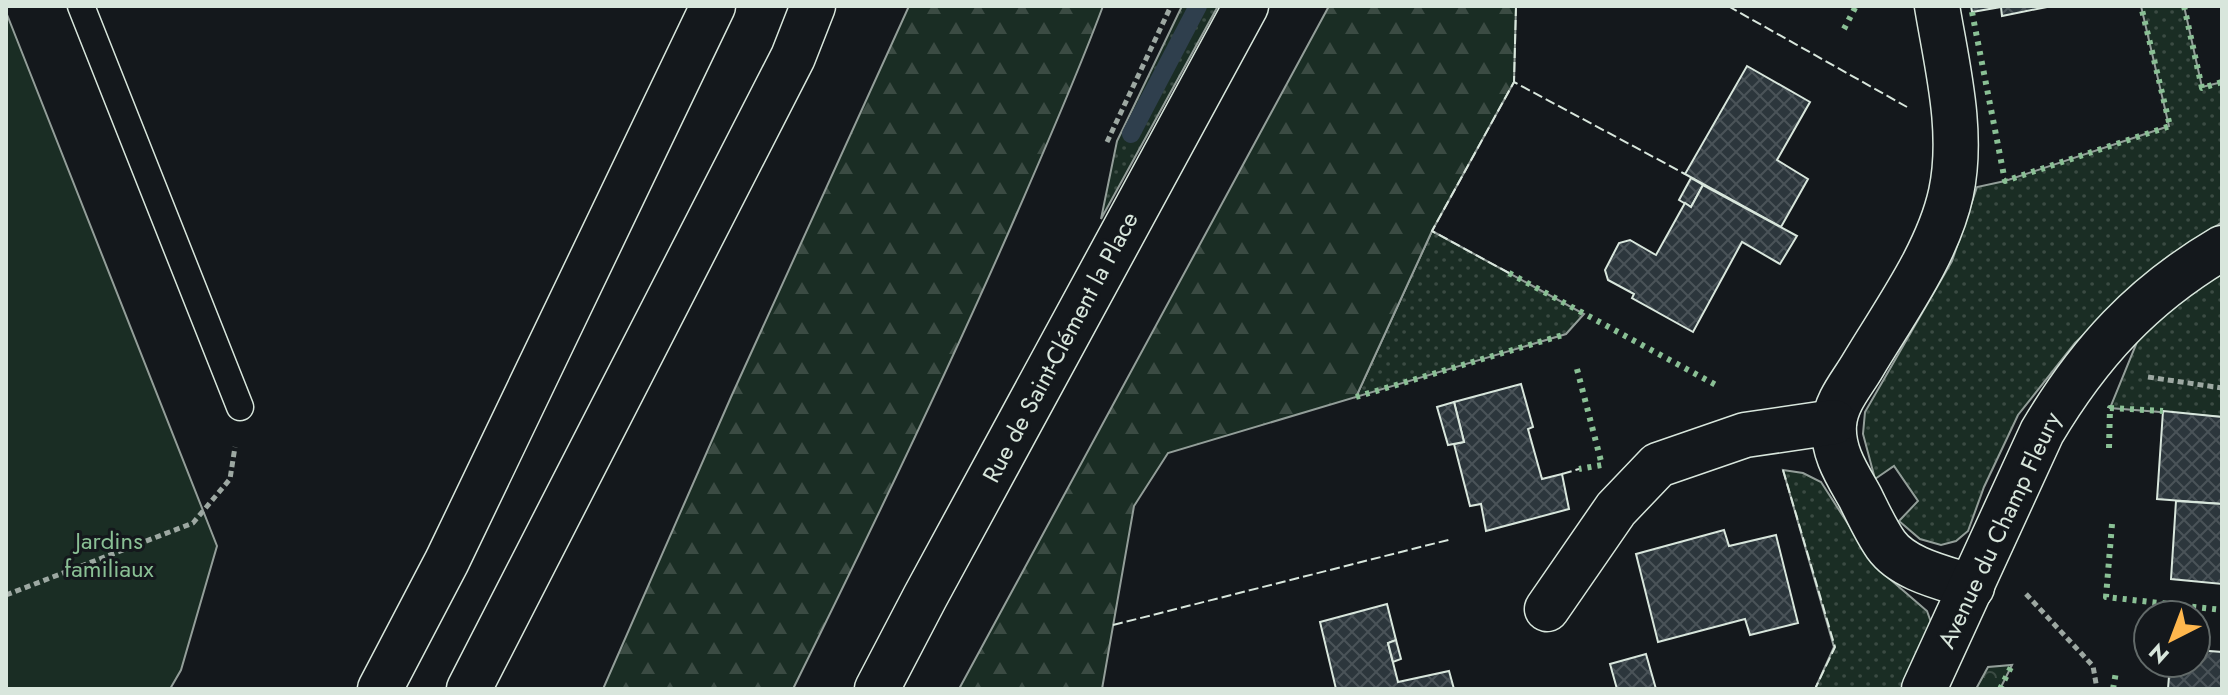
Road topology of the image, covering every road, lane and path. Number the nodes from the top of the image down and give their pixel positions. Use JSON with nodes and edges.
{"nodes":[{"id":1,"x":81,"y":6,"type":"edge"},
{"id":2,"x":713,"y":6,"type":"edge"},
{"id":3,"x":813,"y":6,"type":"edge"},
{"id":4,"x":1246,"y":6,"type":"edge"},
{"id":5,"x":1937,"y":6,"type":"edge"},
{"id":6,"x":2222,"y":248,"type":"edge"},
{"id":7,"x":2133,"y":375,"type":"dead end"},
{"id":8,"x":2222,"y":388,"type":"edge"},
{"id":9,"x":240,"y":407,"type":"joint"},
{"id":10,"x":1834,"y":422,"type":"junction"},
{"id":11,"x":2017,"y":584,"type":"dead end"},
{"id":12,"x":1972,"y":587,"type":"junction"},
{"id":13,"x":6,"y":595,"type":"edge"},
{"id":14,"x":1547,"y":609,"type":"dead end"},
{"id":15,"x":380,"y":689,"type":"edge"},
{"id":16,"x":469,"y":689,"type":"edge"},
{"id":17,"x":877,"y":689,"type":"edge"},
{"id":18,"x":1924,"y":689,"type":"edge"},
{"id":19,"x":2097,"y":689,"type":"edge"}],
"edges":[{"from":1,"to":9,"type":"lane"},
{"from":2,"to":15,"type":"main road"},
{"from":3,"to":16,"type":"main road"},
{"from":4,"to":17,"type":"main road","name":"Rue de Saint-Clément la Place"},
{"from":5,"to":10,"type":"main road"},
{"from":6,"to":12,"type":"main road","name":"Avenue du Champ Fleury"},
{"from":7,"to":8,"type":"path"},
{"from":9,"to":13,"type":"path"},
{"from":10,"to":12,"type":"main road"},
{"from":10,"to":14,"type":"main road"},
{"from":11,"to":19,"type":"path"},
{"from":12,"to":18,"type":"main road","name":"Avenue du Champ Fleury"}]}
